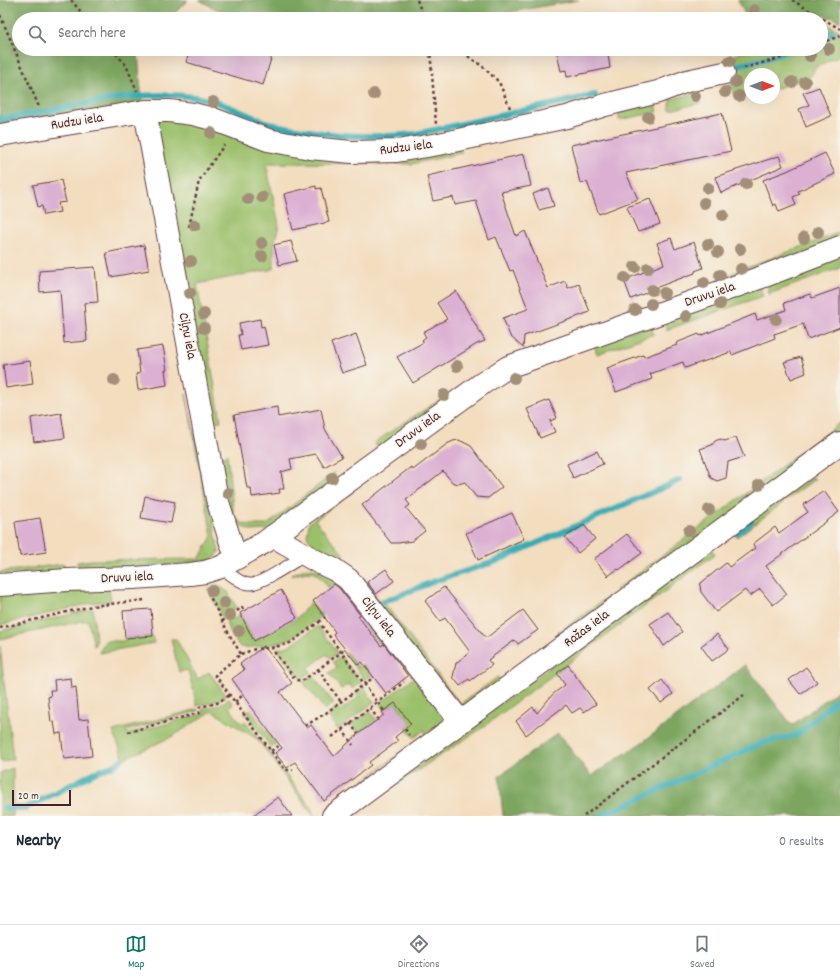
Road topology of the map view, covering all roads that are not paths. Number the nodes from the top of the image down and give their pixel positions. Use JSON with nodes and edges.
{"nodes":[{"id":1,"x":724,"y":73,"type":"road end"},
{"id":2,"x":141,"y":102,"type":"junction"},
{"id":3,"x":0,"y":135,"type":"edge"},
{"id":4,"x":840,"y":247,"type":"edge"},
{"id":5,"x":840,"y":443,"type":"edge"},
{"id":6,"x":273,"y":536,"type":"junction"},
{"id":7,"x":304,"y":555,"type":"junction"},
{"id":8,"x":230,"y":562,"type":"junction"},
{"id":9,"x":0,"y":585,"type":"edge"},
{"id":10,"x":461,"y":722,"type":"junction"},
{"id":11,"x":334,"y":816,"type":"edge"}],
"edges":[{"from":1,"to":2,"type":"street","name":"Rudzu iela"},
{"from":2,"to":3,"type":"street","name":"Rudzu iela"},
{"from":2,"to":8,"type":"street","name":"Ciļņu iela"},
{"from":4,"to":6,"type":"street","name":"Druvu iela"},
{"from":5,"to":10,"type":"street","name":"Ražas iela"},
{"from":6,"to":7,"type":"street","name":"Ciļņu iela"},
{"from":6,"to":8,"type":"street","name":"Druvu iela"},
{"from":7,"to":8,"type":"lane"},
{"from":7,"to":10,"type":"street","name":"Ciļņu iela"},
{"from":8,"to":9,"type":"street","name":"Druvu iela"},
{"from":10,"to":11,"type":"street","name":"Ražas iela"}]}
